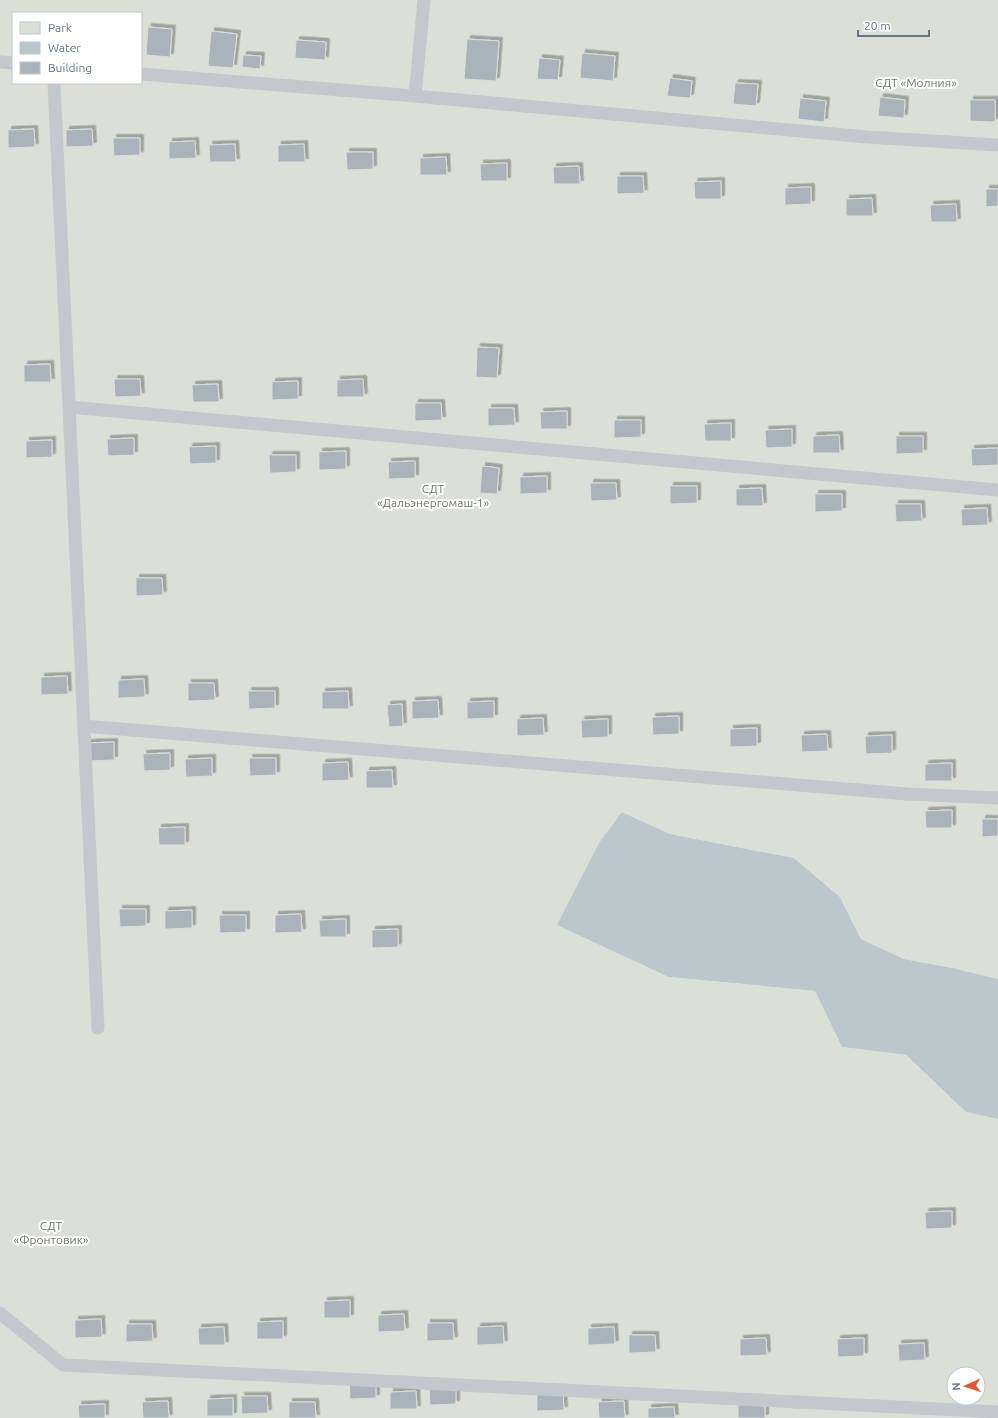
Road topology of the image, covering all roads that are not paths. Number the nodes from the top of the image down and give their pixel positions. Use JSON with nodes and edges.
{"nodes":[{"id":1,"x":424,"y":0,"type":"edge"},
{"id":2,"x":0,"y":62,"type":"edge"},
{"id":3,"x":12,"y":63,"type":"edge"},
{"id":4,"x":142,"y":74,"type":"edge"},
{"id":5,"x":54,"y":84,"type":"edge"},
{"id":6,"x":414,"y":96,"type":"junction"},
{"id":7,"x":998,"y":145,"type":"edge"},
{"id":8,"x":69,"y":407,"type":"junction"},
{"id":9,"x":998,"y":490,"type":"edge"},
{"id":10,"x":84,"y":726,"type":"junction"},
{"id":11,"x":998,"y":798,"type":"edge"},
{"id":12,"x":98,"y":1028,"type":"dead end"},
{"id":13,"x":0,"y":1313,"type":"edge"},
{"id":14,"x":998,"y":1412,"type":"edge"}],
"edges":[{"from":1,"to":6,"type":"lane"},
{"from":2,"to":3,"type":"lane"},
{"from":4,"to":6,"type":"lane"},
{"from":5,"to":8,"type":"lane"},
{"from":6,"to":7,"type":"lane"},
{"from":8,"to":9,"type":"lane"},
{"from":8,"to":10,"type":"lane"},
{"from":10,"to":11,"type":"lane"},
{"from":10,"to":12,"type":"lane"},
{"from":13,"to":14,"type":"lane"}]}
